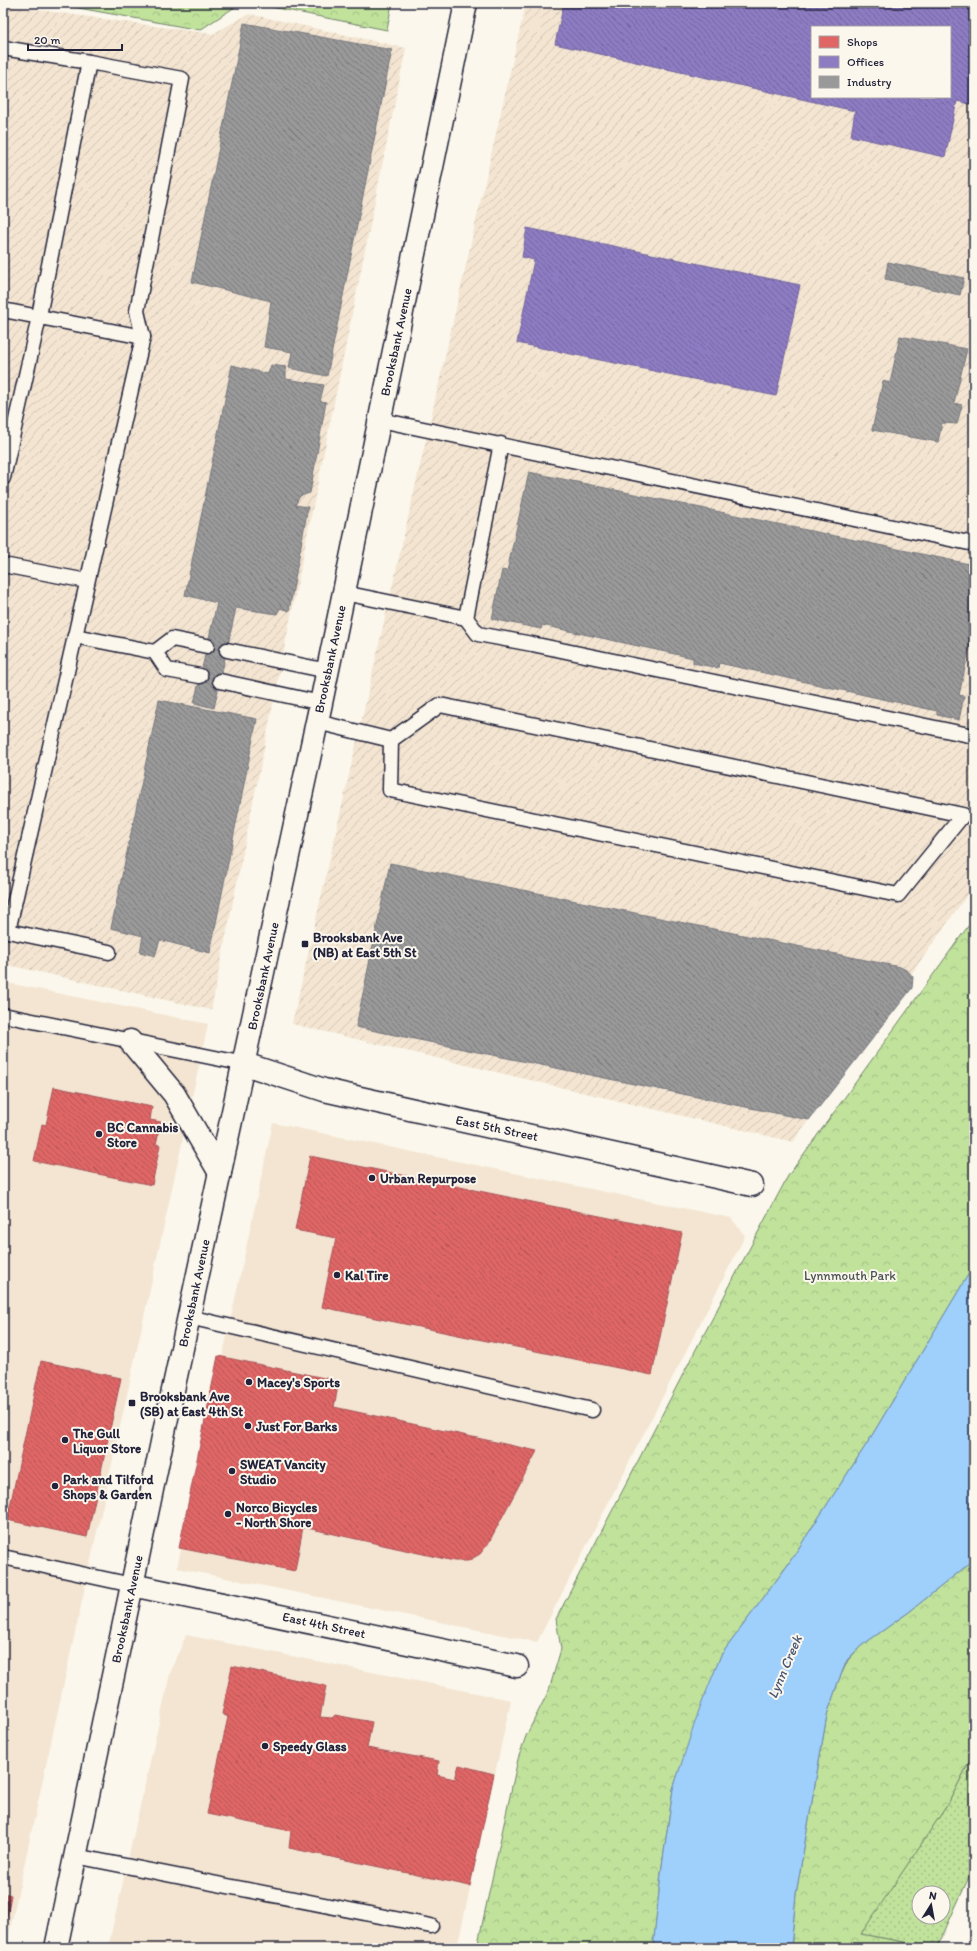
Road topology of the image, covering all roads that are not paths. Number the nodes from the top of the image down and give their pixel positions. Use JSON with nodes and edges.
{"nodes":[{"id":1,"x":466,"y":3,"type":"edge"},
{"id":2,"x":3,"y":48,"type":"edge"},
{"id":3,"x":88,"y":62,"type":"junction"},
{"id":4,"x":3,"y":310,"type":"edge"},
{"id":5,"x":38,"y":317,"type":"junction"},
{"id":6,"x":143,"y":337,"type":"junction"},
{"id":7,"x":380,"y":420,"type":"junction"},
{"id":8,"x":501,"y":444,"type":"junction"},
{"id":9,"x":3,"y":478,"type":"edge"},
{"id":10,"x":974,"y":544,"type":"edge"},
{"id":11,"x":3,"y":565,"type":"edge"},
{"id":12,"x":87,"y":581,"type":"junction"},
{"id":13,"x":344,"y":593,"type":"junction"},
{"id":14,"x":466,"y":618,"type":"junction"},
{"id":15,"x":75,"y":636,"type":"junction"},
{"id":16,"x":207,"y":646,"type":"dead end"},
{"id":17,"x":227,"y":650,"type":"dead end"},
{"id":18,"x":155,"y":652,"type":"junction"},
{"id":19,"x":328,"y":671,"type":"junction"},
{"id":20,"x":200,"y":676,"type":"dead end"},
{"id":21,"x":220,"y":681,"type":"dead end"},
{"id":22,"x":319,"y":712,"type":"junction"},
{"id":23,"x":974,"y":736,"type":"edge"},
{"id":24,"x":391,"y":740,"type":"junction"},
{"id":25,"x":5,"y":930,"type":"edge"},
{"id":26,"x":109,"y":952,"type":"dead end"},
{"id":27,"x":3,"y":1015,"type":"edge"},
{"id":28,"x":130,"y":1041,"type":"junction"},
{"id":29,"x":245,"y":1064,"type":"junction"},
{"id":30,"x":220,"y":1173,"type":"junction"},
{"id":31,"x":752,"y":1185,"type":"dead end"},
{"id":32,"x":189,"y":1317,"type":"junction"},
{"id":33,"x":592,"y":1410,"type":"dead end"},
{"id":34,"x":3,"y":1557,"type":"edge"},
{"id":35,"x":132,"y":1585,"type":"junction"},
{"id":36,"x":517,"y":1666,"type":"dead end"},
{"id":37,"x":75,"y":1856,"type":"junction"},
{"id":38,"x":431,"y":1926,"type":"dead end"},
{"id":39,"x":56,"y":1948,"type":"edge"}],
"edges":[{"from":1,"to":7,"type":"main road","name":"Brooksbank Avenue"},
{"from":2,"to":3,"type":"lane"},
{"from":3,"to":5,"type":"lane"},
{"from":3,"to":6,"type":"lane"},
{"from":4,"to":5,"type":"lane"},
{"from":5,"to":6,"type":"lane"},
{"from":5,"to":9,"type":"lane"},
{"from":6,"to":12,"type":"lane"},
{"from":7,"to":8,"type":"lane"},
{"from":7,"to":13,"type":"main road","name":"Brooksbank Avenue"},
{"from":8,"to":10,"type":"lane"},
{"from":8,"to":14,"type":"lane"},
{"from":11,"to":12,"type":"lane"},
{"from":12,"to":15,"type":"lane"},
{"from":13,"to":14,"type":"lane"},
{"from":13,"to":19,"type":"main road","name":"Brooksbank Avenue"},
{"from":14,"to":23,"type":"lane"},
{"from":15,"to":18,"type":"lane"},
{"from":15,"to":25,"type":"lane"},
{"from":16,"to":18,"type":"lane"},
{"from":17,"to":19,"type":"lane"},
{"from":18,"to":20,"type":"lane"},
{"from":19,"to":22,"type":"main road","name":"Brooksbank Avenue"},
{"from":21,"to":22,"type":"lane"},
{"from":22,"to":24,"type":"lane"},
{"from":22,"to":29,"type":"main road","name":"Brooksbank Avenue"},
{"from":24,"to":24,"type":"lane"},
{"from":25,"to":26,"type":"lane"},
{"from":27,"to":28,"type":"lane"},
{"from":28,"to":29,"type":"lane"},
{"from":28,"to":30,"type":"main road"},
{"from":29,"to":30,"type":"main road","name":"Brooksbank Avenue"},
{"from":29,"to":31,"type":"main road","name":"East 5th Street"},
{"from":30,"to":32,"type":"main road","name":"Brooksbank Avenue"},
{"from":32,"to":33,"type":"lane"},
{"from":32,"to":35,"type":"main road","name":"Brooksbank Avenue"},
{"from":34,"to":35,"type":"lane"},
{"from":35,"to":36,"type":"main road","name":"East 4th Street"},
{"from":35,"to":37,"type":"main road","name":"Brooksbank Avenue"},
{"from":37,"to":38,"type":"lane"},
{"from":37,"to":39,"type":"main road","name":"Brooksbank Avenue"}]}
